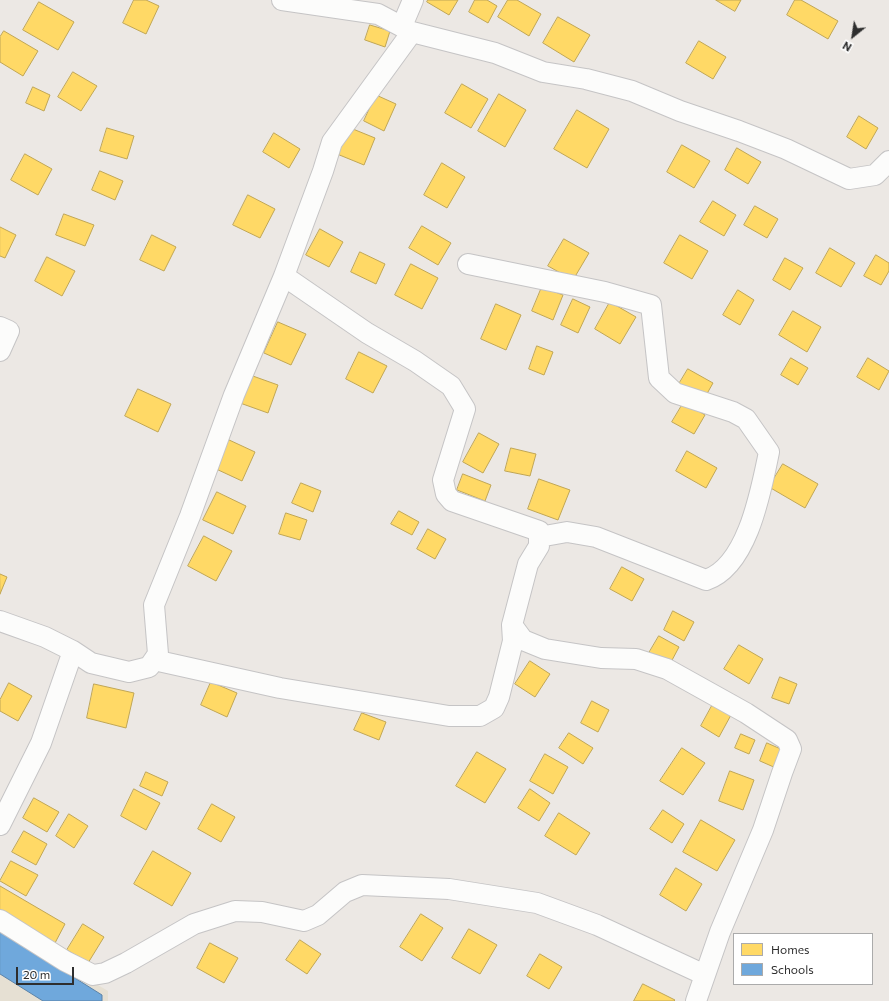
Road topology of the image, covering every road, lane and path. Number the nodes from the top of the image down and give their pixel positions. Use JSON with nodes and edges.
{"nodes":[{"id":1,"x":282,"y":0,"type":"edge"},
{"id":2,"x":413,"y":0,"type":"edge"},
{"id":3,"x":407,"y":29,"type":"junction"},
{"id":4,"x":889,"y":161,"type":"edge"},
{"id":5,"x":468,"y":264,"type":"dead end"},
{"id":6,"x":284,"y":276,"type":"junction"},
{"id":7,"x":0,"y":327,"type":"edge"},
{"id":8,"x":0,"y":351,"type":"edge"},
{"id":9,"x":539,"y":537,"type":"junction"},
{"id":10,"x":0,"y":621,"type":"edge"},
{"id":11,"x":512,"y":625,"type":"junction"},
{"id":12,"x":73,"y":651,"type":"junction"},
{"id":13,"x":154,"y":660,"type":"junction"},
{"id":14,"x":0,"y":826,"type":"edge"},
{"id":15,"x":0,"y":920,"type":"edge"},
{"id":16,"x":705,"y":975,"type":"junction"},
{"id":17,"x":696,"y":1001,"type":"edge"}],
"edges":[{"from":1,"to":3,"type":"street"},
{"from":2,"to":3,"type":"street"},
{"from":3,"to":4,"type":"street"},
{"from":3,"to":6,"type":"street"},
{"from":5,"to":9,"type":"street"},
{"from":6,"to":9,"type":"street"},
{"from":6,"to":13,"type":"street"},
{"from":7,"to":8,"type":"street"},
{"from":9,"to":11,"type":"street"},
{"from":10,"to":12,"type":"street"},
{"from":11,"to":13,"type":"street"},
{"from":11,"to":16,"type":"street"},
{"from":12,"to":13,"type":"street"},
{"from":12,"to":14,"type":"street"},
{"from":15,"to":16,"type":"street"},
{"from":16,"to":17,"type":"street"}]}
